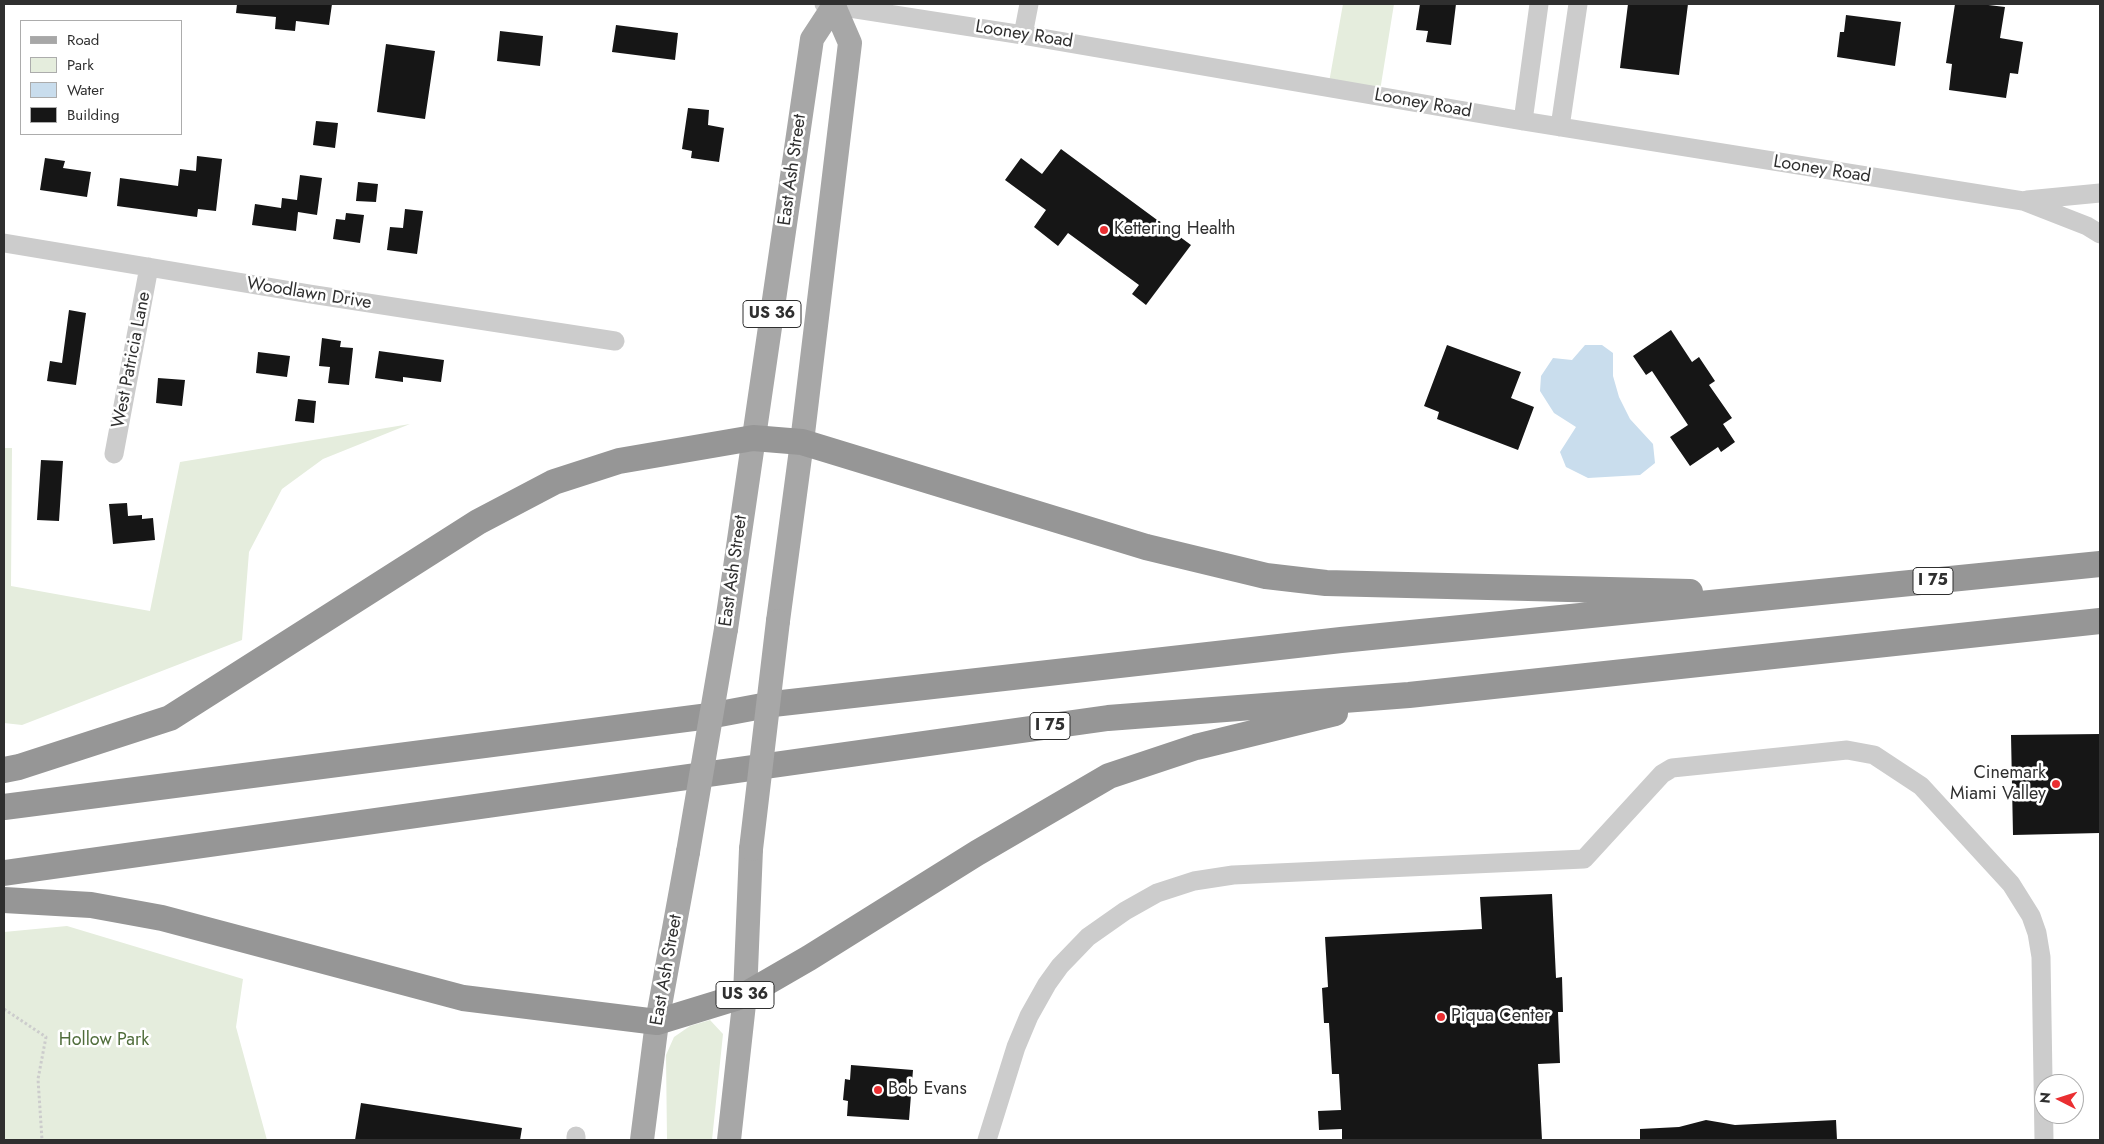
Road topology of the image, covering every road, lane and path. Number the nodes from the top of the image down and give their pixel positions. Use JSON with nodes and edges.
{"nodes":[{"id":1,"x":830,"y":4,"type":"edge"},
{"id":2,"x":1028,"y":4,"type":"edge"},
{"id":3,"x":1539,"y":4,"type":"edge"},
{"id":4,"x":1578,"y":4,"type":"edge"},
{"id":5,"x":1023,"y":35,"type":"junction"},
{"id":6,"x":1523,"y":121,"type":"junction"},
{"id":7,"x":1560,"y":127,"type":"junction"},
{"id":8,"x":2100,"y":193,"type":"edge"},
{"id":9,"x":2023,"y":201,"type":"junction"},
{"id":10,"x":2100,"y":234,"type":"edge"},
{"id":11,"x":4,"y":243,"type":"edge"},
{"id":12,"x":149,"y":267,"type":"junction"},
{"id":13,"x":615,"y":341,"type":"dead end"},
{"id":14,"x":754,"y":438,"type":"junction"},
{"id":15,"x":802,"y":442,"type":"junction"},
{"id":16,"x":114,"y":454,"type":"dead end"},
{"id":17,"x":2100,"y":564,"type":"edge"},
{"id":18,"x":1806,"y":594,"type":"junction"},
{"id":19,"x":2100,"y":621,"type":"edge"},
{"id":20,"x":1409,"y":695,"type":"junction"},
{"id":21,"x":4,"y":770,"type":"edge"},
{"id":22,"x":4,"y":808,"type":"edge"},
{"id":23,"x":4,"y":872,"type":"edge"},
{"id":24,"x":4,"y":900,"type":"edge"},
{"id":25,"x":745,"y":995,"type":"junction"},
{"id":26,"x":4,"y":1009,"type":"edge"},
{"id":27,"x":657,"y":1022,"type":"junction"},
{"id":28,"x":42,"y":1140,"type":"edge"},
{"id":29,"x":642,"y":1140,"type":"edge"},
{"id":30,"x":729,"y":1140,"type":"edge"},
{"id":31,"x":987,"y":1140,"type":"edge"},
{"id":32,"x":2044,"y":1140,"type":"edge"}],
"edges":[{"from":1,"to":5,"type":"street","name":"Looney Road"},
{"from":1,"to":14,"type":"main road","name":"East Ash Street","number":"US 36"},
{"from":1,"to":15,"type":"main road","number":"US 36"},
{"from":2,"to":5,"type":"street"},
{"from":3,"to":6,"type":"street"},
{"from":4,"to":7,"type":"street"},
{"from":5,"to":6,"type":"street","name":"Looney Road"},
{"from":6,"to":7,"type":"street","name":"Looney Road"},
{"from":7,"to":9,"type":"street","name":"Looney Road"},
{"from":8,"to":9,"type":"street","name":"Looney Road"},
{"from":9,"to":10,"type":"street","name":"Looney Road"},
{"from":11,"to":12,"type":"street","name":"Woodlawn Drive"},
{"from":12,"to":13,"type":"street","name":"Woodlawn Drive"},
{"from":12,"to":16,"type":"street","name":"West Patricia Lane"},
{"from":14,"to":15,"type":"highway"},
{"from":14,"to":21,"type":"highway"},
{"from":14,"to":27,"type":"main road","name":"East Ash Street","number":"US 36","bridge":true},
{"from":15,"to":18,"type":"highway"},
{"from":15,"to":25,"type":"main road","number":"US 36","bridge":true},
{"from":17,"to":18,"type":"highway","number":"I 75"},
{"from":18,"to":22,"type":"highway","number":"I 75"},
{"from":19,"to":20,"type":"highway","number":"I 75"},
{"from":20,"to":23,"type":"highway","number":"I 75"},
{"from":20,"to":25,"type":"highway"},
{"from":24,"to":27,"type":"highway"},
{"from":25,"to":27,"type":"highway"},
{"from":25,"to":30,"type":"main road","number":"US 36"},
{"from":26,"to":28,"type":"path"},
{"from":27,"to":29,"type":"main road","name":"East Ash Street","number":"US 36"},
{"from":31,"to":32,"type":"street"}]}
